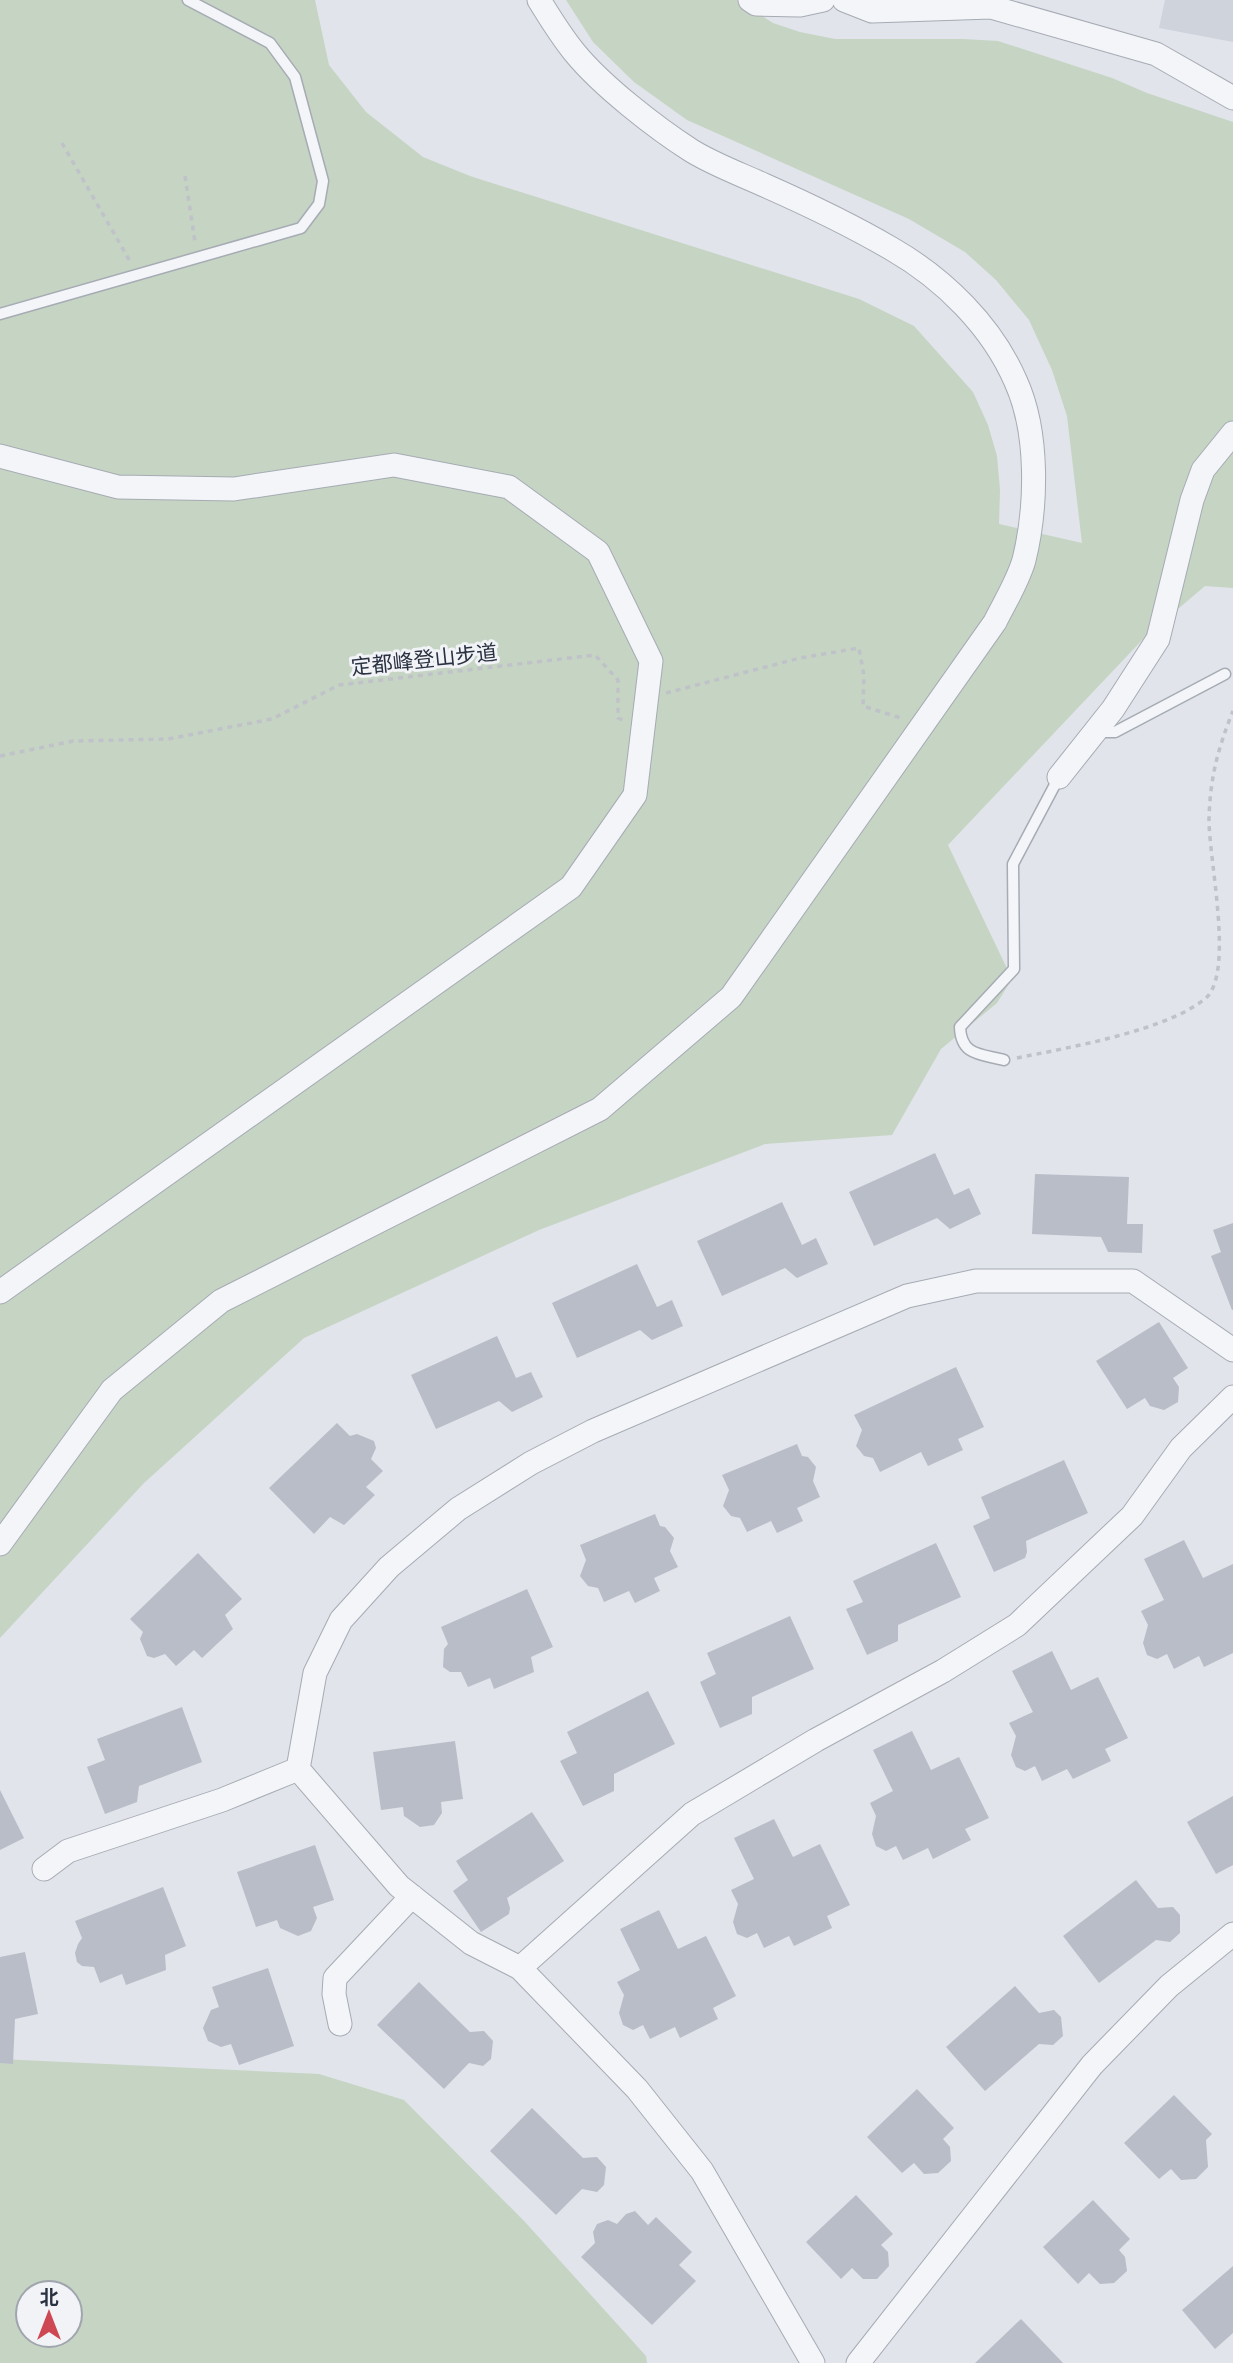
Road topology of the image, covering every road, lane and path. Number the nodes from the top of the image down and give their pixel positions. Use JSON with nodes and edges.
{"nodes":[{"id":1,"x":188,"y":0,"type":"edge"},
{"id":2,"x":539,"y":0,"type":"edge"},
{"id":3,"x":750,"y":0,"type":"edge"},
{"id":4,"x":823,"y":0,"type":"edge"},
{"id":5,"x":844,"y":0,"type":"edge"},
{"id":6,"x":1233,"y":98,"type":"edge"},
{"id":7,"x":62,"y":143,"type":"dead end"},
{"id":8,"x":186,"y":176,"type":"dead end"},
{"id":9,"x":198,"y":258,"type":"junction"},
{"id":10,"x":137,"y":274,"type":"junction"},
{"id":11,"x":0,"y":314,"type":"edge"},
{"id":12,"x":1233,"y":433,"type":"edge"},
{"id":13,"x":0,"y":456,"type":"edge"},
{"id":14,"x":1225,"y":674,"type":"dead end"},
{"id":15,"x":647,"y":696,"type":"junction"},
{"id":16,"x":1233,"y":710,"type":"edge"},
{"id":17,"x":923,"y":724,"type":"junction"},
{"id":18,"x":643,"y":728,"type":"junction"},
{"id":19,"x":1094,"y":732,"type":"junction"},
{"id":20,"x":0,"y":757,"type":"edge"},
{"id":21,"x":1059,"y":777,"type":"joint"},
{"id":22,"x":1004,"y":1060,"type":"joint"},
{"id":23,"x":0,"y":1292,"type":"edge"},
{"id":24,"x":1233,"y":1350,"type":"edge"},
{"id":25,"x":1233,"y":1397,"type":"edge"},
{"id":26,"x":0,"y":1544,"type":"edge"},
{"id":27,"x":299,"y":1769,"type":"junction"},
{"id":28,"x":44,"y":1869,"type":"dead end"},
{"id":29,"x":412,"y":1896,"type":"junction"},
{"id":30,"x":1233,"y":1934,"type":"edge"},
{"id":31,"x":520,"y":1968,"type":"junction"},
{"id":32,"x":340,"y":2024,"type":"dead end"},
{"id":33,"x":813,"y":2363,"type":"edge"},
{"id":34,"x":858,"y":2363,"type":"edge"}],
"edges":[{"from":1,"to":9,"type":"lane"},
{"from":2,"to":17,"type":"street"},
{"from":3,"to":4,"type":"street"},
{"from":5,"to":6,"type":"street"},
{"from":7,"to":10,"type":"path"},
{"from":8,"to":9,"type":"path"},
{"from":9,"to":10,"type":"lane"},
{"from":10,"to":11,"type":"lane"},
{"from":12,"to":19,"type":"street"},
{"from":13,"to":15,"type":"street"},
{"from":14,"to":19,"type":"lane"},
{"from":15,"to":17,"type":"path"},
{"from":15,"to":18,"type":"street"},
{"from":16,"to":22,"type":"path"},
{"from":17,"to":26,"type":"street"},
{"from":18,"to":20,"type":"path","name":"定都峰登山步道"},
{"from":18,"to":23,"type":"street"},
{"from":19,"to":21,"type":"street"},
{"from":21,"to":22,"type":"lane"},
{"from":24,"to":27,"type":"street"},
{"from":25,"to":31,"type":"street"},
{"from":27,"to":28,"type":"street"},
{"from":27,"to":29,"type":"street"},
{"from":29,"to":31,"type":"street"},
{"from":29,"to":32,"type":"street"},
{"from":30,"to":34,"type":"street"},
{"from":31,"to":33,"type":"street"}]}
